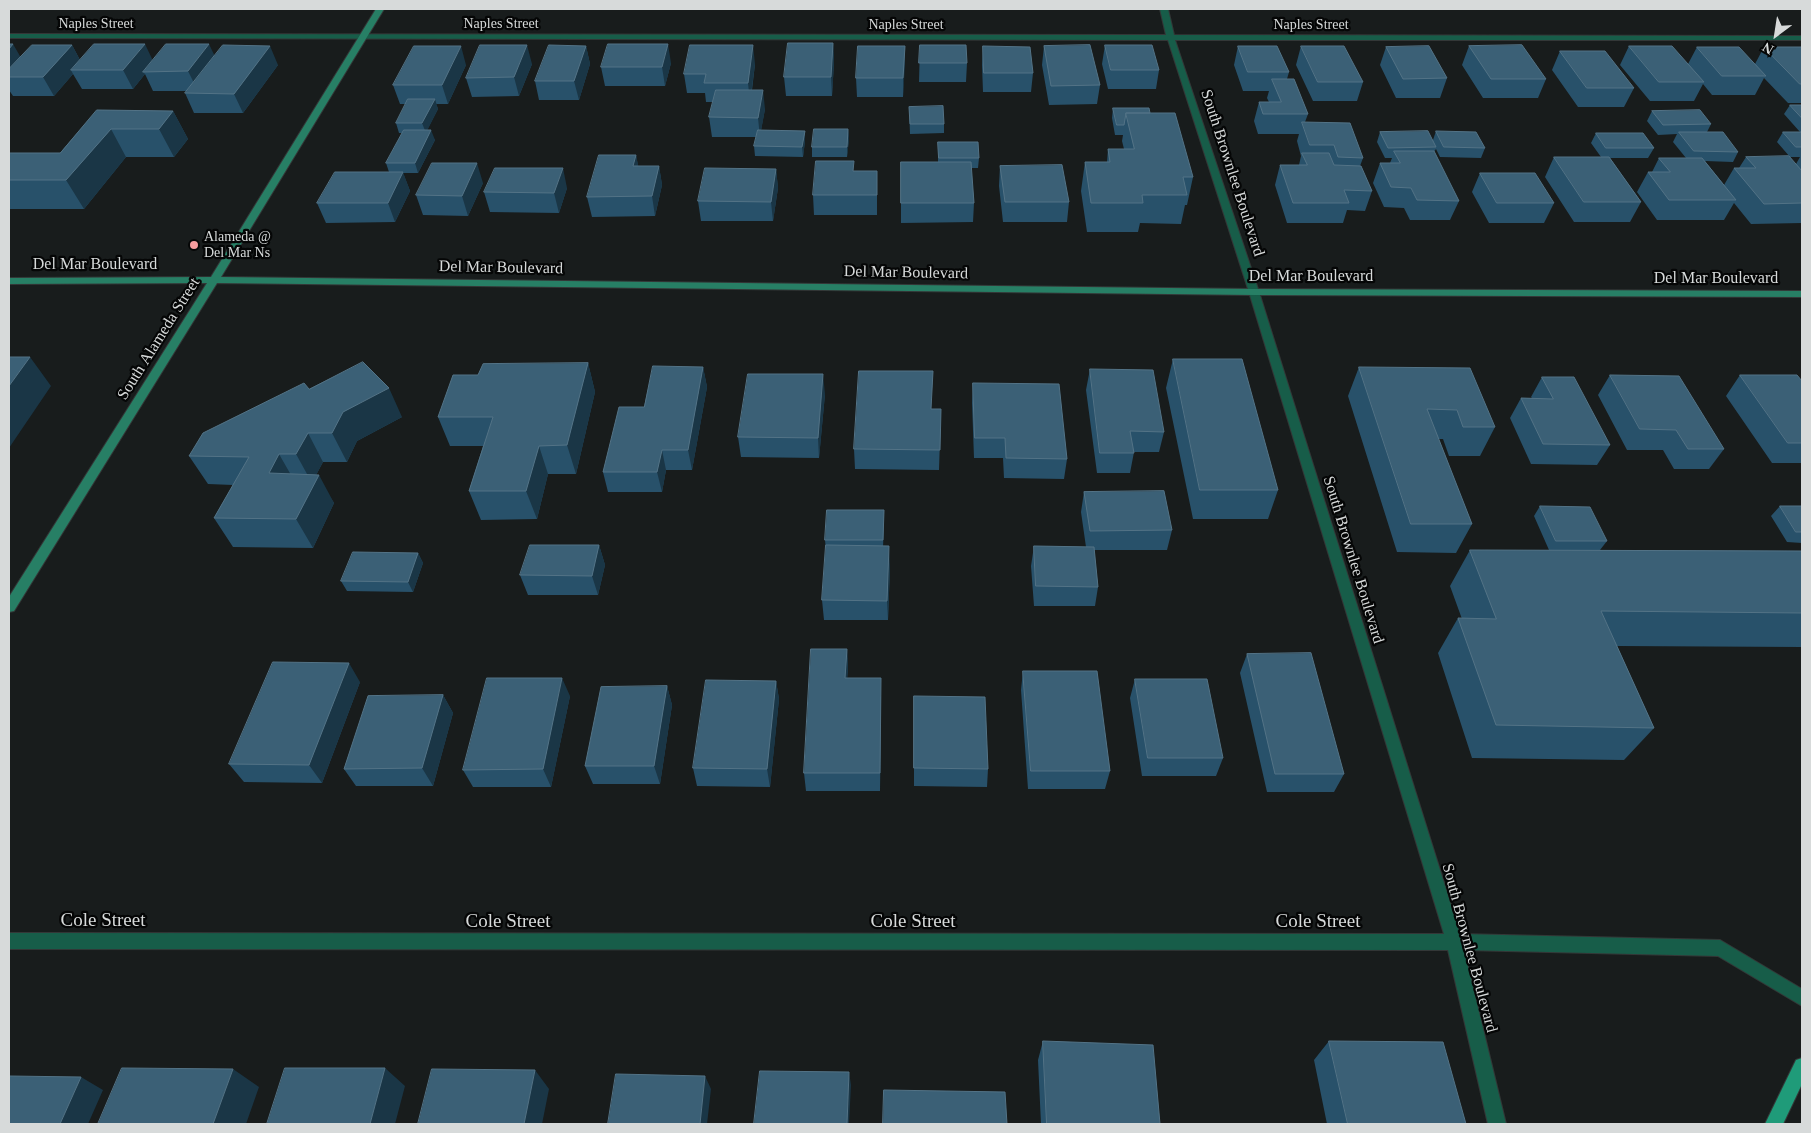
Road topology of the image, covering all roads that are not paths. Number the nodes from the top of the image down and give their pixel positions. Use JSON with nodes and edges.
{"nodes":[{"id":1,"x":380,"y":9,"type":"edge"},
{"id":2,"x":1164,"y":9,"type":"edge"},
{"id":3,"x":9,"y":36,"type":"edge"},
{"id":4,"x":362,"y":36,"type":"junction"},
{"id":5,"x":1172,"y":38,"type":"junction"},
{"id":6,"x":1802,"y":38,"type":"edge"},
{"id":7,"x":214,"y":280,"type":"junction"},
{"id":8,"x":9,"y":281,"type":"edge"},
{"id":9,"x":1254,"y":292,"type":"junction"},
{"id":10,"x":1802,"y":294,"type":"edge"},
{"id":11,"x":9,"y":607,"type":"edge"},
{"id":12,"x":9,"y":941,"type":"edge"},
{"id":13,"x":1454,"y":942,"type":"junction"},
{"id":14,"x":1802,"y":998,"type":"edge"},
{"id":15,"x":1802,"y":1066,"type":"edge"},
{"id":16,"x":1497,"y":1124,"type":"edge"},
{"id":17,"x":1774,"y":1124,"type":"edge"}],
"edges":[{"from":1,"to":4,"type":"street","name":"South Alameda Street"},
{"from":2,"to":5,"type":"street","name":"South Brownlee Boulevard"},
{"from":3,"to":4,"type":"street","name":"Naples Street"},
{"from":4,"to":5,"type":"street","name":"Naples Street"},
{"from":4,"to":7,"type":"street","name":"South Alameda Street"},
{"from":5,"to":6,"type":"street","name":"Naples Street"},
{"from":5,"to":9,"type":"street","name":"South Brownlee Boulevard"},
{"from":7,"to":8,"type":"street","name":"Del Mar Boulevard"},
{"from":7,"to":9,"type":"street","name":"Del Mar Boulevard"},
{"from":7,"to":11,"type":"street","name":"South Alameda Street"},
{"from":9,"to":10,"type":"street","name":"Del Mar Boulevard"},
{"from":9,"to":13,"type":"street","name":"South Brownlee Boulevard"},
{"from":12,"to":13,"type":"street","name":"Cole Street"},
{"from":13,"to":14,"type":"street","name":"Cole Street"},
{"from":13,"to":16,"type":"street","name":"South Brownlee Boulevard"},
{"from":15,"to":17,"type":"main road"}]}
